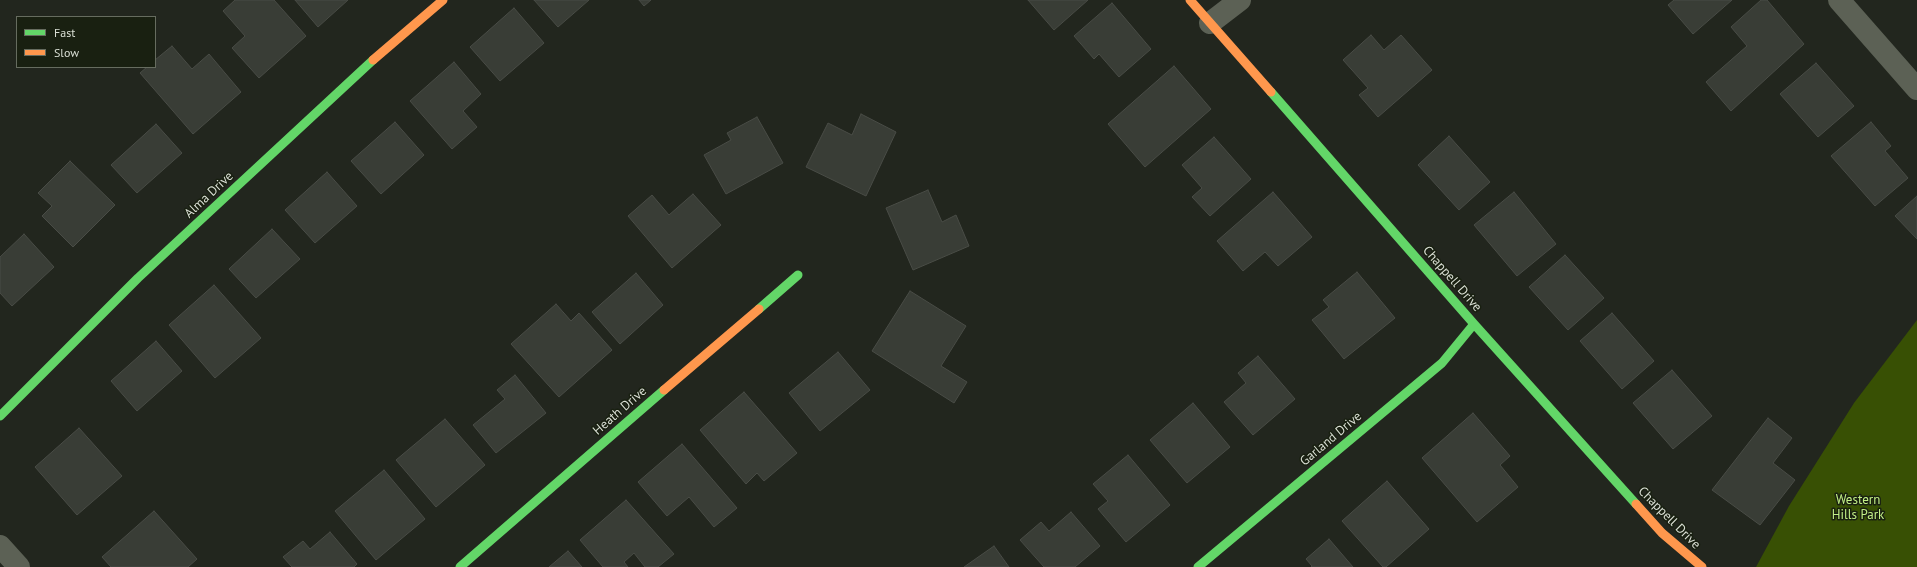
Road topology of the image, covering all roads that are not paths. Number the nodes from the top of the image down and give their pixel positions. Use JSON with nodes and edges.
{"nodes":[{"id":1,"x":443,"y":0,"type":"edge"},
{"id":2,"x":1190,"y":0,"type":"edge"},
{"id":3,"x":1240,"y":0,"type":"edge"},
{"id":4,"x":1839,"y":0,"type":"edge"},
{"id":5,"x":1210,"y":23,"type":"junction"},
{"id":6,"x":1917,"y":89,"type":"edge"},
{"id":7,"x":798,"y":275,"type":"dead end"},
{"id":8,"x":1474,"y":324,"type":"junction"},
{"id":9,"x":0,"y":416,"type":"edge"},
{"id":10,"x":0,"y":546,"type":"edge"},
{"id":11,"x":19,"y":567,"type":"edge"},
{"id":12,"x":460,"y":567,"type":"edge"},
{"id":13,"x":1198,"y":567,"type":"edge"},
{"id":14,"x":1702,"y":567,"type":"edge"}],
"edges":[{"from":1,"to":9,"type":"street","name":"Alma Drive"},
{"from":2,"to":5,"type":"street","name":"Chappell Drive"},
{"from":3,"to":5,"type":"street"},
{"from":4,"to":6,"type":"street"},
{"from":5,"to":8,"type":"street","name":"Chappell Drive"},
{"from":7,"to":12,"type":"street","name":"Heath Drive"},
{"from":8,"to":13,"type":"street","name":"Garland Drive"},
{"from":8,"to":14,"type":"street","name":"Chappell Drive"},
{"from":10,"to":11,"type":"street"}]}
